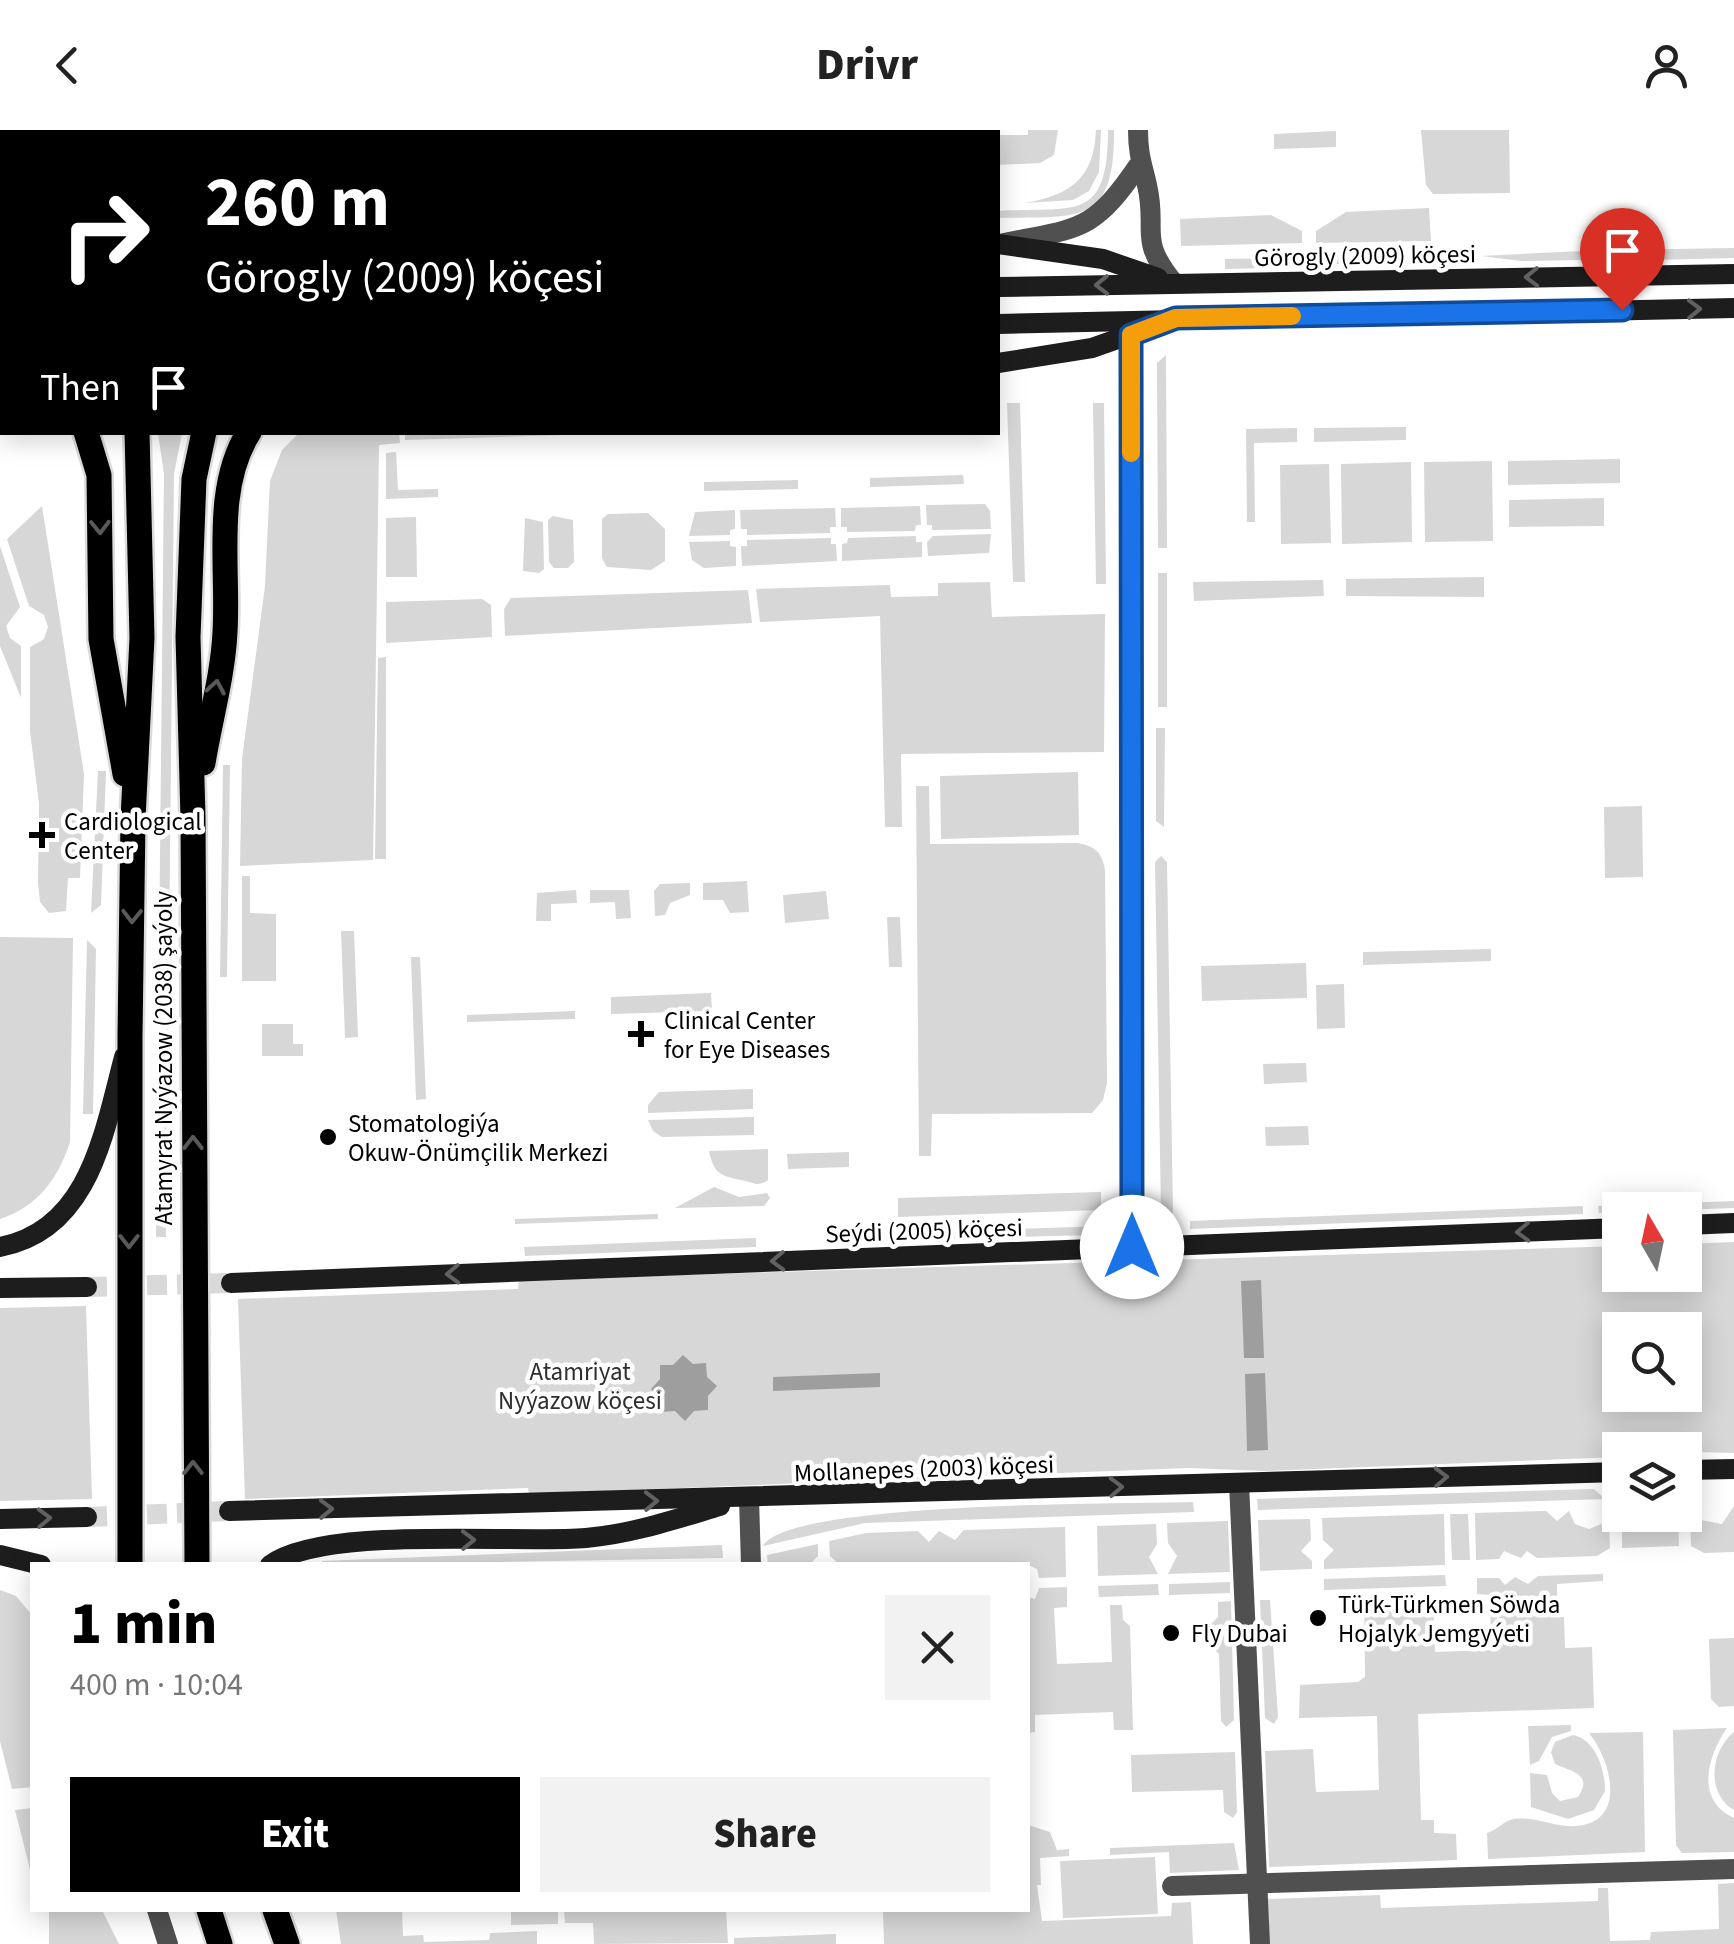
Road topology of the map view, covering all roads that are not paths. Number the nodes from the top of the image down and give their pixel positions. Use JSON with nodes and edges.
{"nodes":[{"id":1,"x":1138,"y":130,"type":"edge"},
{"id":2,"x":1138,"y":166,"type":"junction"},
{"id":3,"x":1000,"y":244,"type":"edge"},
{"id":4,"x":1000,"y":244,"type":"edge"},
{"id":5,"x":1734,"y":274,"type":"edge"},
{"id":6,"x":1174,"y":283,"type":"junction"},
{"id":7,"x":1000,"y":287,"type":"edge"},
{"id":8,"x":1734,"y":308,"type":"edge"},
{"id":9,"x":1176,"y":318,"type":"junction"},
{"id":10,"x":1000,"y":324,"type":"edge"},
{"id":11,"x":1131,"y":335,"type":"junction"},
{"id":12,"x":1000,"y":364,"type":"edge"},
{"id":13,"x":87,"y":435,"type":"edge"},
{"id":14,"x":137,"y":435,"type":"edge"},
{"id":15,"x":203,"y":435,"type":"edge"},
{"id":16,"x":248,"y":435,"type":"edge"},
{"id":17,"x":194,"y":818,"type":"junction"},
{"id":18,"x":133,"y":819,"type":"junction"},
{"id":19,"x":130,"y":1036,"type":"junction"},
{"id":20,"x":1734,"y":1223,"type":"edge"},
{"id":21,"x":1702,"y":1224,"type":"edge"},
{"id":22,"x":1602,"y":1229,"type":"edge"},
{"id":23,"x":1132,"y":1247,"type":"junction"},
{"id":24,"x":0,"y":1248,"type":"edge"},
{"id":25,"x":231,"y":1284,"type":"tunnel mouth"},
{"id":26,"x":87,"y":1287,"type":"tunnel mouth"},
{"id":27,"x":0,"y":1288,"type":"edge"},
{"id":28,"x":1734,"y":1468,"type":"edge"},
{"id":29,"x":1702,"y":1469,"type":"edge"},
{"id":30,"x":1602,"y":1473,"type":"edge"},
{"id":31,"x":1240,"y":1483,"type":"junction"},
{"id":32,"x":750,"y":1498,"type":"junction"},
{"id":33,"x":229,"y":1511,"type":"tunnel mouth"},
{"id":34,"x":87,"y":1516,"type":"tunnel mouth"},
{"id":35,"x":0,"y":1519,"type":"edge"},
{"id":36,"x":0,"y":1555,"type":"edge"},
{"id":37,"x":30,"y":1562,"type":"edge"},
{"id":38,"x":130,"y":1562,"type":"edge"},
{"id":39,"x":197,"y":1562,"type":"edge"},
{"id":40,"x":275,"y":1562,"type":"edge"},
{"id":41,"x":752,"y":1562,"type":"edge"},
{"id":42,"x":1734,"y":1870,"type":"edge"},
{"id":43,"x":1257,"y":1884,"type":"junction"},
{"id":44,"x":1172,"y":1886,"type":"dead end"},
{"id":45,"x":158,"y":1912,"type":"edge"},
{"id":46,"x":210,"y":1912,"type":"edge"},
{"id":47,"x":276,"y":1912,"type":"edge"},
{"id":48,"x":168,"y":1944,"type":"edge"},
{"id":49,"x":220,"y":1944,"type":"edge"},
{"id":50,"x":288,"y":1944,"type":"edge"},
{"id":51,"x":1260,"y":1944,"type":"edge"}],
"edges":[{"from":1,"to":2,"type":"street"},
{"from":2,"to":3,"type":"street"},
{"from":2,"to":6,"type":"street"},
{"from":4,"to":6,"type":"street"},
{"from":5,"to":6,"type":"street","name":"Görogly (2009) köçesi","one_way":true},
{"from":6,"to":7,"type":"street","name":"Görogly (2009) köçesi","one_way":true},
{"from":9,"to":8,"type":"street","one_way":true},
{"from":9,"to":10,"type":"street"},
{"from":9,"to":11,"type":"street"},
{"from":11,"to":12,"type":"street"},
{"from":11,"to":23,"type":"street"},
{"from":13,"to":18,"type":"main road","one_way":true},
{"from":14,"to":18,"type":"main road","name":"Atamyrat Nyýazow (2038) şaýoly"},
{"from":15,"to":17,"type":"main road","name":"Atamyrat Nyýazow (2038) şaýoly"},
{"from":17,"to":16,"type":"main road","one_way":true},
{"from":39,"to":17,"type":"main road","name":"Atamyrat Nyýazow (2038) şaýoly","one_way":true},
{"from":18,"to":19,"type":"main road","name":"Atamyrat Nyýazow (2038) şaýoly","one_way":true},
{"from":19,"to":24,"type":"street"},
{"from":19,"to":38,"type":"main road","name":"Atamyrat Nyýazow (2038) şaýoly","one_way":true},
{"from":20,"to":21,"type":"street"},
{"from":22,"to":23,"type":"street","name":"Seýdi (2005) köçesi","one_way":true},
{"from":23,"to":25,"type":"street","name":"Seýdi (2005) köçesi","one_way":true},
{"from":26,"to":27,"type":"street"},
{"from":28,"to":29,"type":"street"},
{"from":31,"to":30,"type":"street","name":"Mollanepes (2003) köçesi","one_way":true},
{"from":32,"to":31,"type":"street","name":"Mollanepes (2003) köçesi","one_way":true},
{"from":31,"to":43,"type":"street"},
{"from":33,"to":32,"type":"street","name":"Mollanepes (2003) köçesi","one_way":true},
{"from":40,"to":32,"type":"street","one_way":true},
{"from":32,"to":41,"type":"street"},
{"from":35,"to":34,"type":"street","one_way":true},
{"from":36,"to":37,"type":"street"},
{"from":42,"to":43,"type":"street"},
{"from":43,"to":44,"type":"street"},
{"from":43,"to":51,"type":"street"},
{"from":45,"to":48,"type":"street"},
{"from":46,"to":49,"type":"main road"},
{"from":47,"to":50,"type":"main road"}]}
